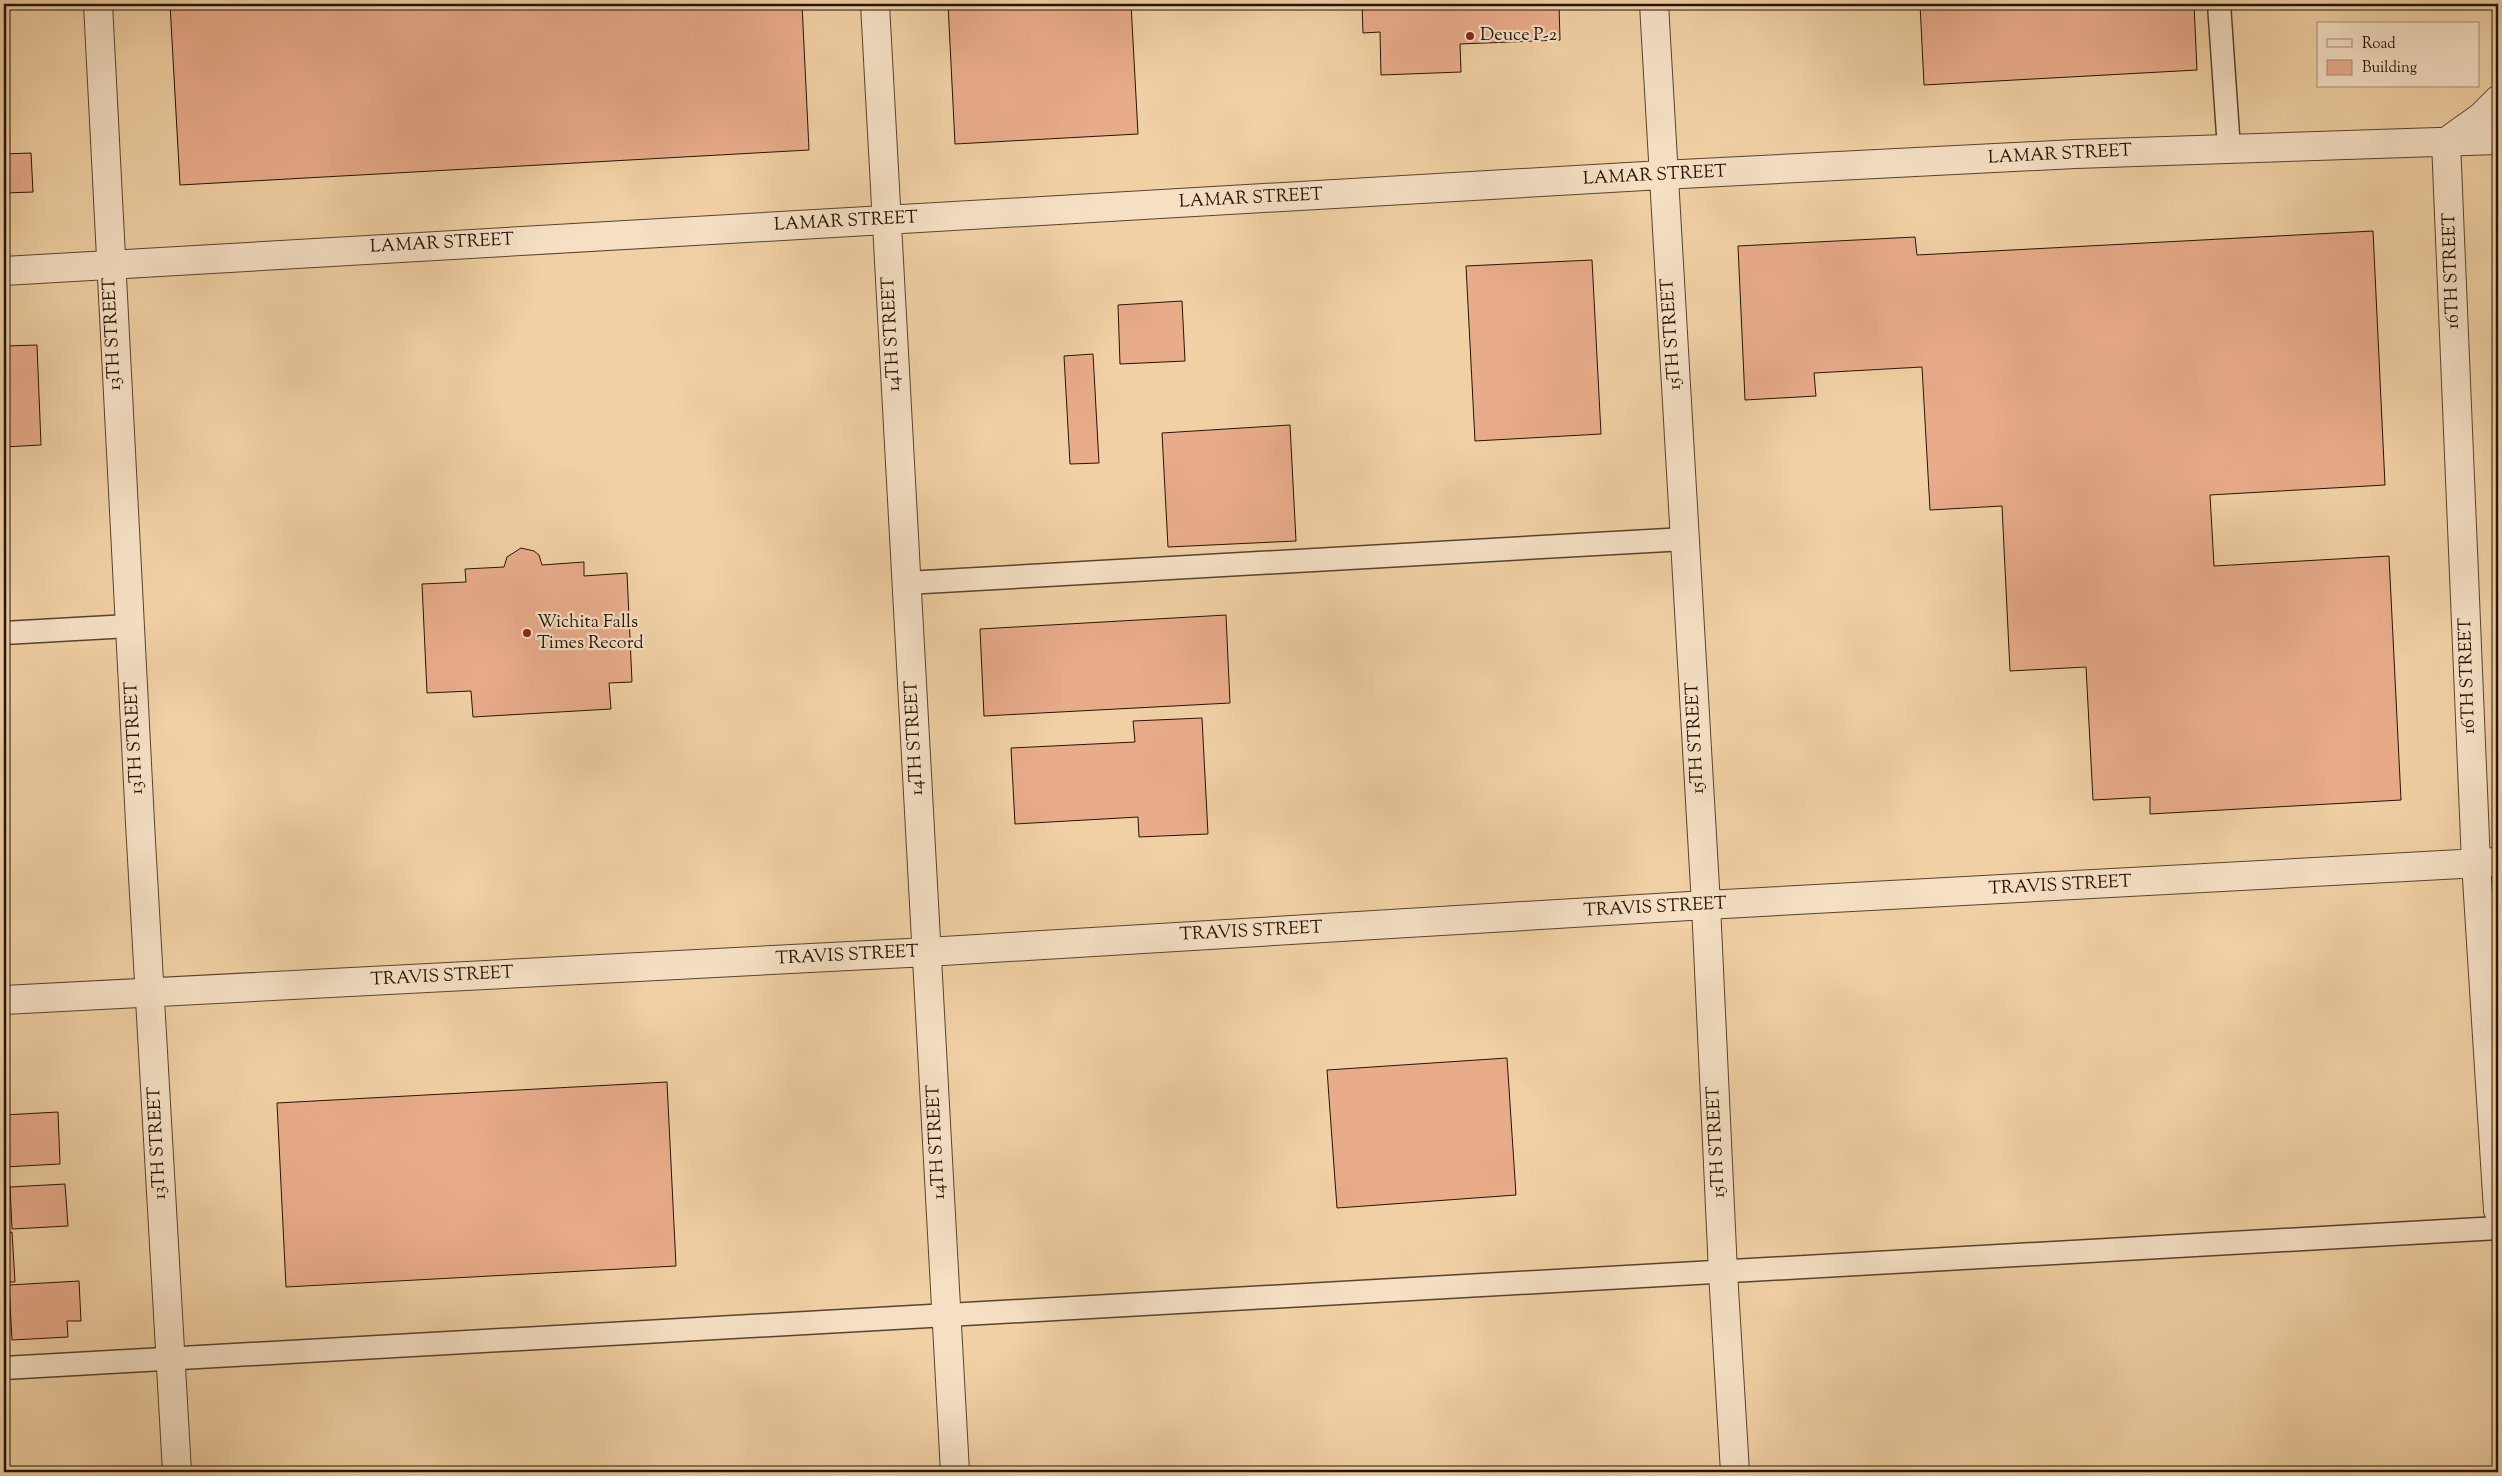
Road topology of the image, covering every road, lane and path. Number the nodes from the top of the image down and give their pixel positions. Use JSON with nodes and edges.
{"nodes":[{"id":1,"x":98,"y":4,"type":"edge"},
{"id":2,"x":875,"y":4,"type":"edge"},
{"id":3,"x":1654,"y":4,"type":"edge"},
{"id":4,"x":2219,"y":4,"type":"edge"},
{"id":5,"x":2498,"y":100,"type":"edge"},
{"id":6,"x":2498,"y":140,"type":"edge"},
{"id":7,"x":2446,"y":142,"type":"junction"},
{"id":8,"x":2229,"y":149,"type":"junction"},
{"id":9,"x":1662,"y":175,"type":"junction"},
{"id":10,"x":886,"y":220,"type":"junction"},
{"id":11,"x":110,"y":263,"type":"junction"},
{"id":12,"x":4,"y":270,"type":"edge"},
{"id":13,"x":1685,"y":539,"type":"junction"},
{"id":14,"x":906,"y":583,"type":"junction"},
{"id":15,"x":129,"y":626,"type":"junction"},
{"id":16,"x":4,"y":633,"type":"edge"},
{"id":17,"x":2487,"y":862,"type":"edge"},
{"id":18,"x":1706,"y":905,"type":"junction"},
{"id":19,"x":927,"y":952,"type":"junction"},
{"id":20,"x":149,"y":992,"type":"junction"},
{"id":21,"x":4,"y":1000,"type":"edge"},
{"id":22,"x":2498,"y":1210,"type":"edge"},
{"id":23,"x":2498,"y":1228,"type":"edge"},
{"id":24,"x":1723,"y":1272,"type":"junction"},
{"id":25,"x":947,"y":1315,"type":"junction"},
{"id":26,"x":170,"y":1359,"type":"junction"},
{"id":27,"x":4,"y":1368,"type":"edge"},
{"id":28,"x":177,"y":1472,"type":"edge"},
{"id":29,"x":955,"y":1472,"type":"edge"},
{"id":30,"x":1735,"y":1472,"type":"edge"}],
"edges":[{"from":1,"to":11,"type":"street","name":"13TH STREET"},
{"from":2,"to":10,"type":"street","name":"14TH STREET"},
{"from":3,"to":9,"type":"street","name":"15TH STREET"},
{"from":4,"to":8,"type":"lane"},
{"from":5,"to":7,"type":"street"},
{"from":6,"to":7,"type":"street","name":"LAMAR STREET"},
{"from":7,"to":8,"type":"street","name":"LAMAR STREET"},
{"from":7,"to":17,"type":"street","name":"16TH STREET"},
{"from":8,"to":9,"type":"street","name":"LAMAR STREET"},
{"from":9,"to":10,"type":"street","name":"LAMAR STREET"},
{"from":9,"to":13,"type":"street","name":"15TH STREET"},
{"from":10,"to":11,"type":"street","name":"LAMAR STREET"},
{"from":10,"to":14,"type":"street","name":"14TH STREET"},
{"from":11,"to":12,"type":"street","name":"LAMAR STREET"},
{"from":11,"to":15,"type":"street","name":"13TH STREET"},
{"from":13,"to":14,"type":"lane"},
{"from":13,"to":18,"type":"street","name":"15TH STREET"},
{"from":14,"to":19,"type":"street","name":"14TH STREET"},
{"from":15,"to":16,"type":"lane"},
{"from":15,"to":20,"type":"street","name":"13TH STREET"},
{"from":17,"to":18,"type":"street","name":"TRAVIS STREET"},
{"from":17,"to":22,"type":"street","name":"16TH STREET"},
{"from":18,"to":19,"type":"street","name":"TRAVIS STREET"},
{"from":18,"to":24,"type":"street","name":"15TH STREET"},
{"from":19,"to":20,"type":"street","name":"TRAVIS STREET"},
{"from":19,"to":25,"type":"street","name":"14TH STREET"},
{"from":20,"to":21,"type":"street","name":"TRAVIS STREET"},
{"from":20,"to":26,"type":"street","name":"13TH STREET"},
{"from":23,"to":24,"type":"lane"},
{"from":24,"to":25,"type":"lane"},
{"from":24,"to":30,"type":"street","name":"15TH STREET"},
{"from":25,"to":26,"type":"lane"},
{"from":25,"to":29,"type":"street","name":"14TH STREET"},
{"from":26,"to":27,"type":"lane"},
{"from":26,"to":28,"type":"street","name":"13TH STREET"}]}
